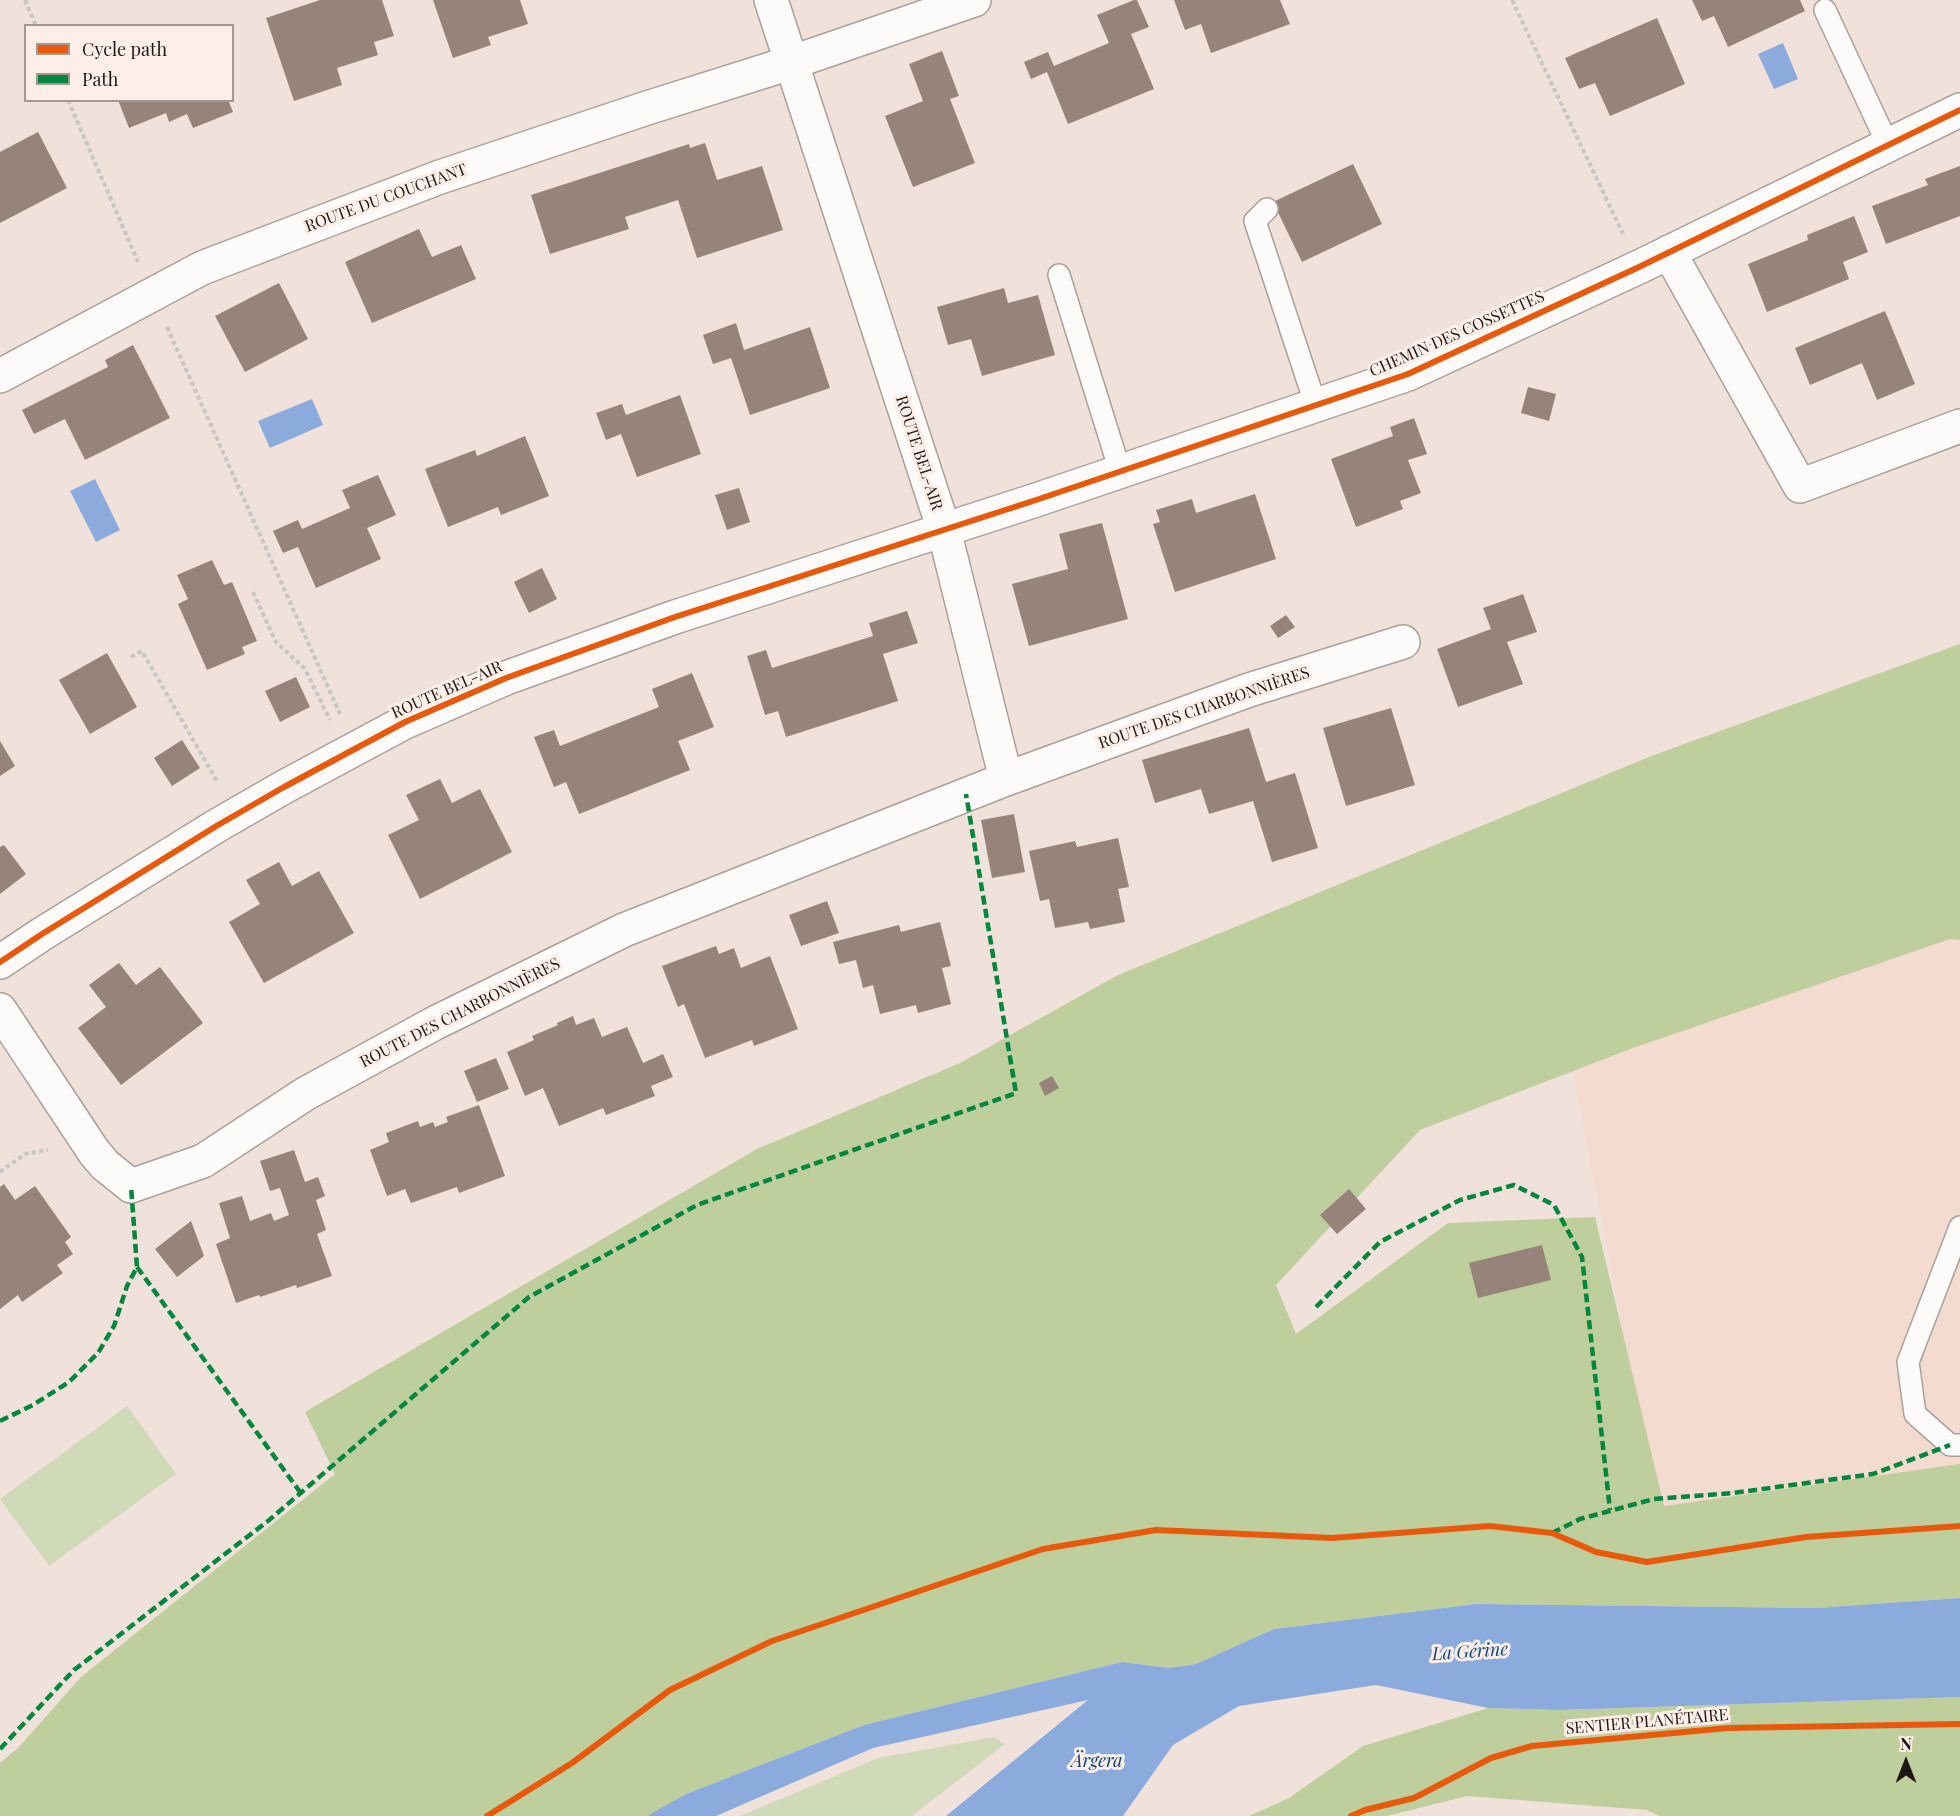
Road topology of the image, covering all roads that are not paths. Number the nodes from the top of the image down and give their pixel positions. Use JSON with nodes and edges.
{"nodes":[{"id":1,"x":771,"y":0,"type":"edge"},
{"id":2,"x":956,"y":3,"type":"edge"},
{"id":3,"x":1825,"y":10,"type":"dead end"},
{"id":4,"x":790,"y":63,"type":"junction"},
{"id":5,"x":1960,"y":110,"type":"edge"},
{"id":6,"x":1888,"y":145,"type":"junction"},
{"id":7,"x":1267,"y":209,"type":"dead end"},
{"id":8,"x":1669,"y":252,"type":"junction"},
{"id":9,"x":1059,"y":275,"type":"dead end"},
{"id":10,"x":0,"y":376,"type":"edge"},
{"id":11,"x":1316,"y":406,"type":"junction"},
{"id":12,"x":1960,"y":426,"type":"edge"},
{"id":13,"x":1120,"y":471,"type":"junction"},
{"id":14,"x":944,"y":530,"type":"junction"},
{"id":15,"x":1403,"y":642,"type":"dead end"},
{"id":16,"x":1006,"y":779,"type":"junction"},
{"id":17,"x":0,"y":962,"type":"edge"},
{"id":18,"x":0,"y":1010,"type":"edge"},
{"id":19,"x":1960,"y":1227,"type":"edge"},
{"id":20,"x":1960,"y":1445,"type":"edge"}],
"edges":[{"from":1,"to":4,"type":"street","name":"ROUTE BEL-AIR"},
{"from":2,"to":4,"type":"street","name":"ROUTE DU COUCHANT"},
{"from":3,"to":6,"type":"lane"},
{"from":4,"to":10,"type":"street","name":"ROUTE DU COUCHANT"},
{"from":4,"to":14,"type":"street","name":"ROUTE BEL-AIR"},
{"from":5,"to":6,"type":"street","name":"CHEMIN DES COSSETTES"},
{"from":6,"to":8,"type":"street","name":"CHEMIN DES COSSETTES"},
{"from":7,"to":11,"type":"lane"},
{"from":8,"to":11,"type":"street","name":"CHEMIN DES COSSETTES"},
{"from":8,"to":12,"type":"street"},
{"from":9,"to":13,"type":"lane"},
{"from":11,"to":13,"type":"street","name":"CHEMIN DES COSSETTES"},
{"from":13,"to":14,"type":"street","name":"CHEMIN DES COSSETTES"},
{"from":14,"to":16,"type":"street"},
{"from":14,"to":17,"type":"street","name":"ROUTE BEL-AIR"},
{"from":15,"to":16,"type":"street","name":"ROUTE DES CHARBONNIÈRES"},
{"from":16,"to":18,"type":"street","name":"ROUTE DES CHARBONNIÈRES"},
{"from":19,"to":20,"type":"lane"}]}
